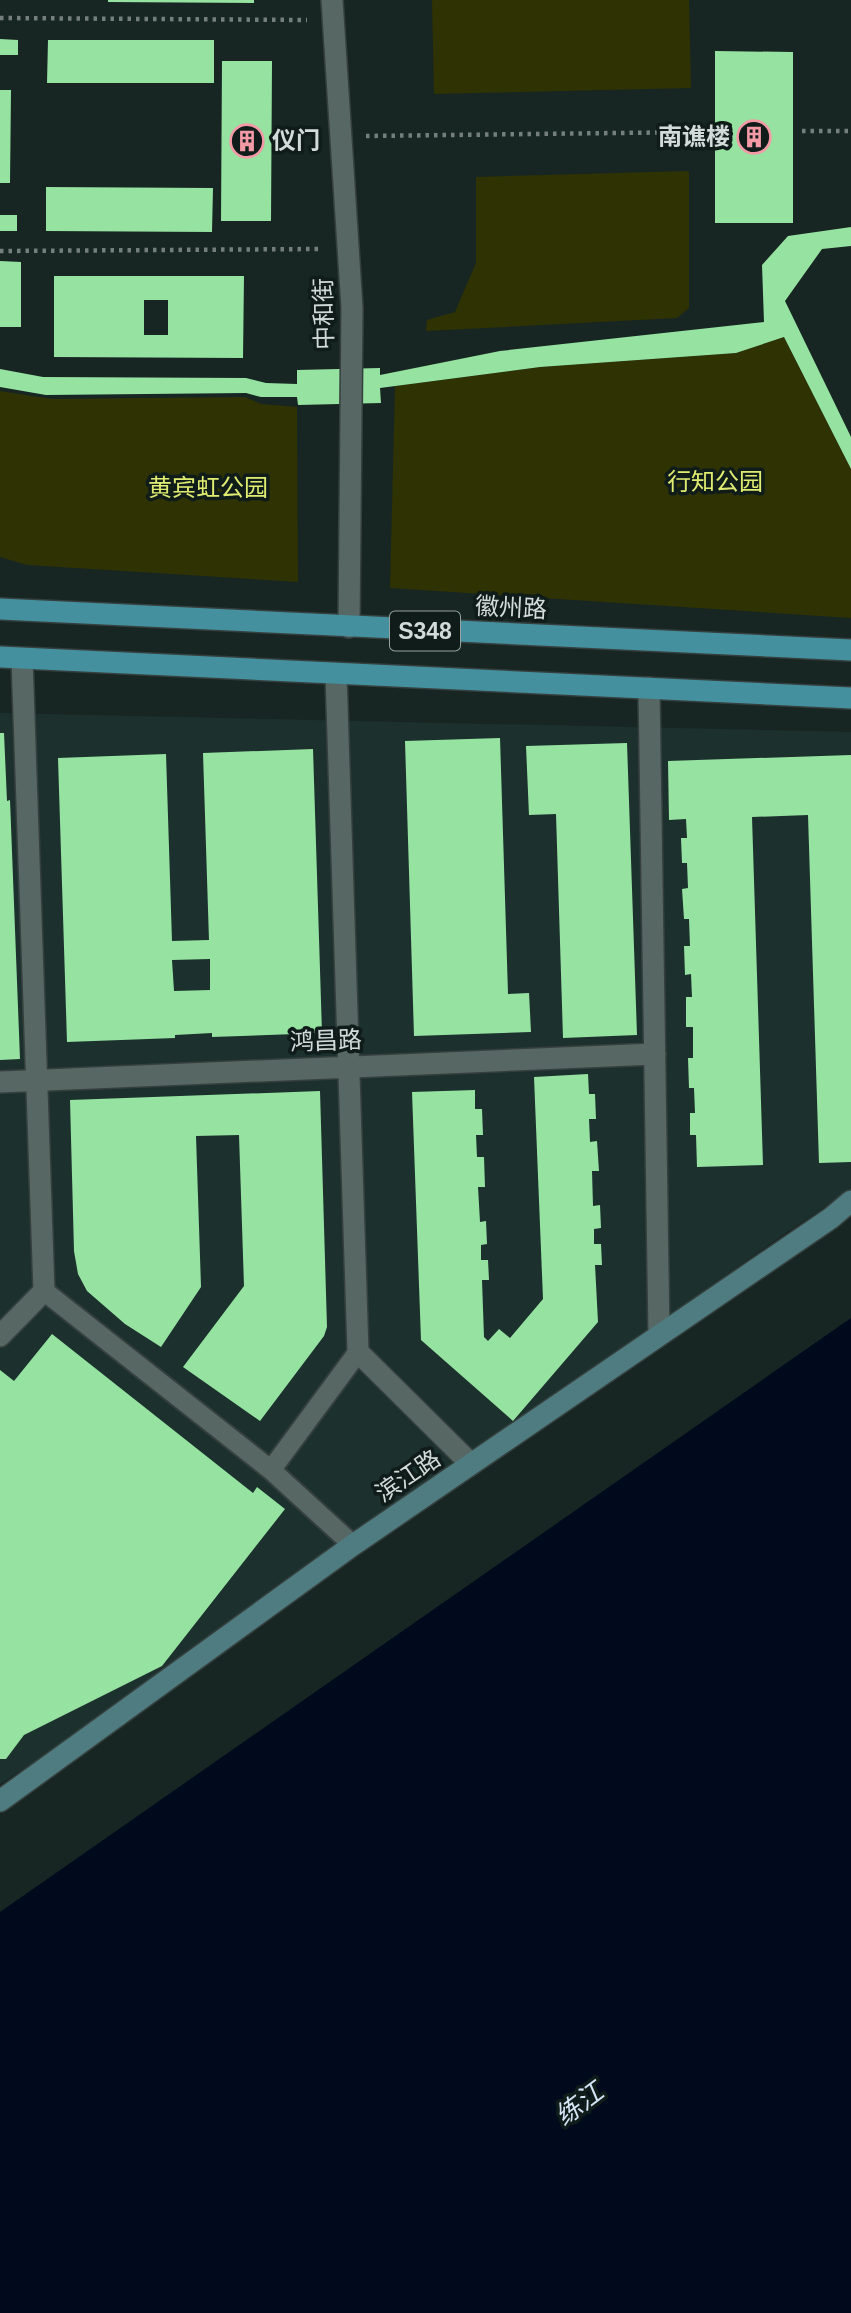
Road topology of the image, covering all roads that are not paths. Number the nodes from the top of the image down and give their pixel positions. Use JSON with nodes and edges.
{"nodes":[{"id":1,"x":333,"y":10,"type":"edge"},
{"id":2,"x":0,"y":609,"type":"edge"},
{"id":3,"x":349,"y":627,"type":"junction"},
{"id":4,"x":851,"y":650,"type":"edge"},
{"id":5,"x":0,"y":657,"type":"edge"},
{"id":6,"x":22,"y":659,"type":"junction"},
{"id":7,"x":336,"y":674,"type":"junction"},
{"id":8,"x":649,"y":688,"type":"junction"},
{"id":9,"x":851,"y":698,"type":"edge"},
{"id":10,"x":655,"y":1054,"type":"junction"},
{"id":11,"x":349,"y":1066,"type":"junction"},
{"id":12,"x":37,"y":1079,"type":"junction"},
{"id":13,"x":0,"y":1082,"type":"edge"},
{"id":14,"x":851,"y":1201,"type":"edge"},
{"id":15,"x":44,"y":1291,"type":"junction"},
{"id":16,"x":659,"y":1335,"type":"junction"},
{"id":17,"x":0,"y":1336,"type":"edge"},
{"id":18,"x":358,"y":1352,"type":"junction"},
{"id":19,"x":471,"y":1464,"type":"junction"},
{"id":20,"x":271,"y":1470,"type":"junction"},
{"id":21,"x":353,"y":1545,"type":"junction"},
{"id":22,"x":0,"y":1801,"type":"edge"}],
"edges":[{"from":1,"to":3,"type":"street","name":"中和街"},
{"from":2,"to":3,"type":"main road","name":"徽州路","number":"S348"},
{"from":3,"to":4,"type":"main road","name":"徽州路","number":"S348"},
{"from":5,"to":6,"type":"main road","number":"S348"},
{"from":6,"to":7,"type":"main road","number":"S348"},
{"from":6,"to":12,"type":"street"},
{"from":7,"to":8,"type":"main road","number":"S348"},
{"from":7,"to":11,"type":"street"},
{"from":8,"to":9,"type":"main road","number":"S348"},
{"from":8,"to":10,"type":"street"},
{"from":10,"to":11,"type":"street","name":"鸿昌路"},
{"from":10,"to":16,"type":"street"},
{"from":11,"to":12,"type":"street","name":"鸿昌路"},
{"from":11,"to":18,"type":"street"},
{"from":12,"to":13,"type":"street","name":"鸿昌路"},
{"from":12,"to":15,"type":"street"},
{"from":14,"to":16,"type":"street","name":"滨江路"},
{"from":15,"to":17,"type":"street"},
{"from":15,"to":20,"type":"lane"},
{"from":16,"to":19,"type":"street","name":"滨江路"},
{"from":18,"to":19,"type":"street"},
{"from":18,"to":20,"type":"lane"},
{"from":19,"to":21,"type":"street","name":"滨江路"},
{"from":20,"to":21,"type":"lane"},
{"from":21,"to":22,"type":"street","name":"滨江路"}]}
